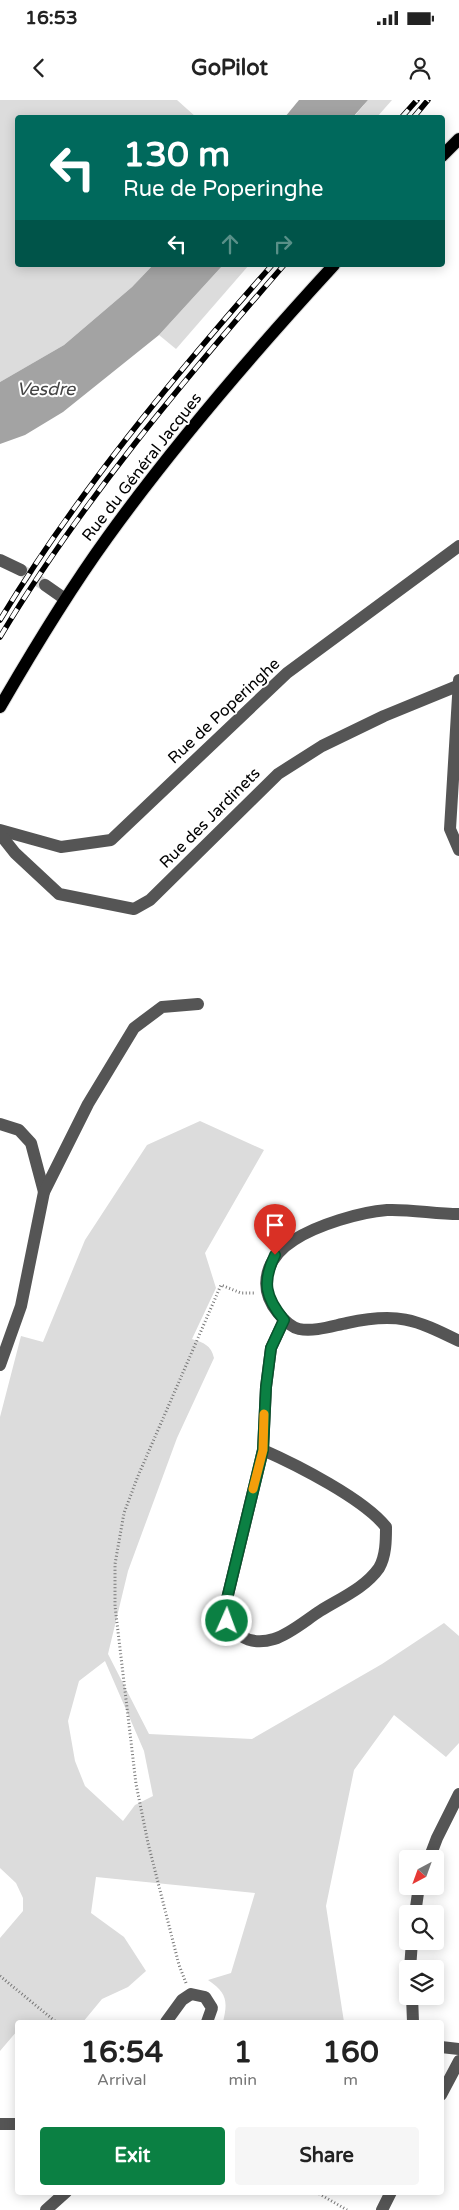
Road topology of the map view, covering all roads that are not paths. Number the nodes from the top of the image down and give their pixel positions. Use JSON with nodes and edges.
{"nodes":[{"id":1,"x":459,"y":140,"type":"edge"},
{"id":2,"x":445,"y":153,"type":"edge"},
{"id":3,"x":332,"y":267,"type":"edge"},
{"id":4,"x":459,"y":546,"type":"edge"},
{"id":5,"x":2,"y":564,"type":"edge"},
{"id":6,"x":21,"y":570,"type":"tunnel mouth"},
{"id":7,"x":45,"y":584,"type":"tunnel mouth"},
{"id":8,"x":65,"y":598,"type":"junction"},
{"id":9,"x":458,"y":684,"type":"edge"},
{"id":10,"x":0,"y":708,"type":"edge"},
{"id":11,"x":0,"y":832,"type":"edge"},
{"id":12,"x":459,"y":850,"type":"edge"},
{"id":13,"x":198,"y":1004,"type":"dead end"},
{"id":14,"x":0,"y":1124,"type":"edge"},
{"id":15,"x":44,"y":1192,"type":"junction"},
{"id":16,"x":459,"y":1214,"type":"edge"},
{"id":17,"x":284,"y":1320,"type":"junction"},
{"id":18,"x":459,"y":1341,"type":"edge"},
{"id":19,"x":0,"y":1365,"type":"edge"},
{"id":20,"x":263,"y":1450,"type":"junction"},
{"id":21,"x":459,"y":1794,"type":"edge"},
{"id":22,"x":432,"y":1850,"type":"edge"},
{"id":23,"x":413,"y":2005,"type":"edge"},
{"id":24,"x":167,"y":2020,"type":"edge"},
{"id":25,"x":208,"y":2020,"type":"edge"},
{"id":26,"x":414,"y":2020,"type":"edge"},
{"id":27,"x":444,"y":2047,"type":"edge"},
{"id":28,"x":459,"y":2049,"type":"edge"},
{"id":29,"x":459,"y":2061,"type":"edge"},
{"id":30,"x":444,"y":2089,"type":"edge"},
{"id":31,"x":0,"y":2124,"type":"edge"},
{"id":32,"x":15,"y":2124,"type":"edge"},
{"id":33,"x":63,"y":2195,"type":"edge"},
{"id":34,"x":390,"y":2195,"type":"edge"},
{"id":35,"x":46,"y":2210,"type":"edge"},
{"id":36,"x":382,"y":2210,"type":"edge"}],
"edges":[{"from":1,"to":2,"type":"main road"},
{"from":3,"to":8,"type":"main road","name":"Rue du Général Jacques"},
{"from":4,"to":11,"type":"street","name":"Rue de Poperinghe"},
{"from":5,"to":6,"type":"street"},
{"from":7,"to":8,"type":"street"},
{"from":8,"to":10,"type":"main road","name":"Rue du Général Jacques"},
{"from":9,"to":11,"type":"street","name":"Rue des Jardinets"},
{"from":9,"to":12,"type":"street"},
{"from":13,"to":15,"type":"street"},
{"from":14,"to":15,"type":"street"},
{"from":15,"to":19,"type":"street"},
{"from":16,"to":17,"type":"street"},
{"from":17,"to":18,"type":"street"},
{"from":17,"to":20,"type":"street"},
{"from":20,"to":20,"type":"street"},
{"from":21,"to":22,"type":"street"},
{"from":23,"to":26,"type":"street"},
{"from":24,"to":25,"type":"street"},
{"from":27,"to":28,"type":"street"},
{"from":29,"to":30,"type":"street"},
{"from":31,"to":32,"type":"street"},
{"from":33,"to":35,"type":"street"},
{"from":34,"to":36,"type":"street"}]}
